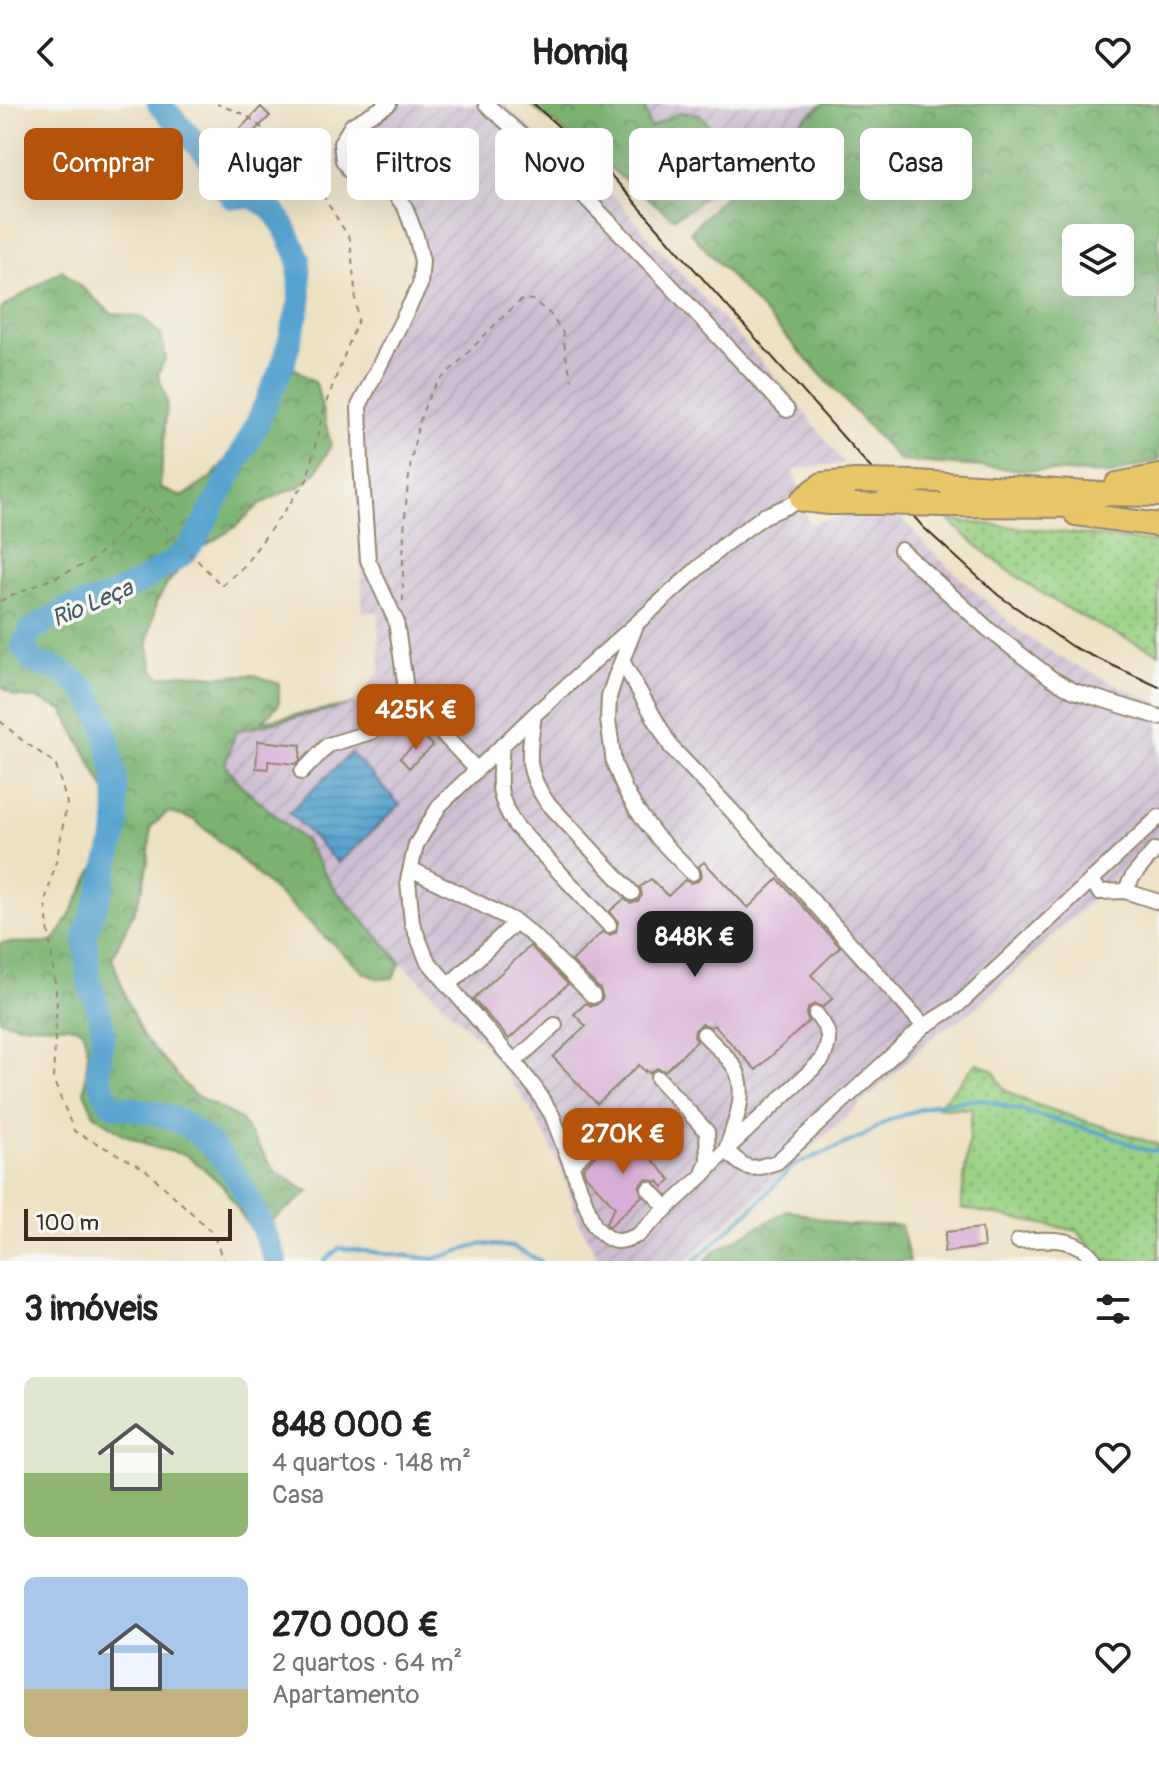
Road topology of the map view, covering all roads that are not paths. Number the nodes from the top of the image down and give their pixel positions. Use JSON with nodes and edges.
{"nodes":[{"id":1,"x":389,"y":104,"type":"edge"},
{"id":2,"x":486,"y":104,"type":"edge"},
{"id":3,"x":787,"y":410,"type":"dead end"},
{"id":4,"x":1159,"y":476,"type":"edge"},
{"id":5,"x":1159,"y":495,"type":"edge"},
{"id":6,"x":1052,"y":498,"type":"junction"},
{"id":7,"x":802,"y":500,"type":"junction"},
{"id":8,"x":1159,"y":507,"type":"edge"},
{"id":9,"x":1159,"y":525,"type":"edge"},
{"id":10,"x":901,"y":550,"type":"dead end"},
{"id":11,"x":637,"y":623,"type":"junction"},
{"id":12,"x":622,"y":661,"type":"junction"},
{"id":13,"x":407,"y":696,"type":"junction"},
{"id":14,"x":534,"y":715,"type":"junction"},
{"id":15,"x":1159,"y":717,"type":"edge"},
{"id":16,"x":502,"y":745,"type":"junction"},
{"id":17,"x":476,"y":769,"type":"junction"},
{"id":18,"x":302,"y":772,"type":"dead end"},
{"id":19,"x":1159,"y":817,"type":"edge"},
{"id":20,"x":1155,"y":850,"type":"dead end"},
{"id":21,"x":411,"y":869,"type":"junction"},
{"id":22,"x":692,"y":873,"type":"dead end"},
{"id":23,"x":1096,"y":886,"type":"junction"},
{"id":24,"x":1125,"y":891,"type":"junction"},
{"id":25,"x":632,"y":893,"type":"dead end"},
{"id":26,"x":1159,"y":902,"type":"edge"},
{"id":27,"x":516,"y":922,"type":"junction"},
{"id":28,"x":609,"y":925,"type":"dead end"},
{"id":29,"x":448,"y":986,"type":"junction"},
{"id":30,"x":593,"y":996,"type":"dead end"},
{"id":31,"x":816,"y":1014,"type":"dead end"},
{"id":32,"x":555,"y":1025,"type":"dead end"},
{"id":33,"x":924,"y":1026,"type":"junction"},
{"id":34,"x":704,"y":1034,"type":"dead end"},
{"id":35,"x":514,"y":1062,"type":"junction"},
{"id":36,"x":658,"y":1078,"type":"dead end"},
{"id":37,"x":607,"y":1144,"type":"dead end"},
{"id":38,"x":726,"y":1150,"type":"junction"},
{"id":39,"x":572,"y":1164,"type":"junction"},
{"id":40,"x":703,"y":1175,"type":"junction"},
{"id":41,"x":649,"y":1189,"type":"dead end"},
{"id":42,"x":667,"y":1208,"type":"junction"},
{"id":43,"x":1018,"y":1241,"type":"dead end"},
{"id":44,"x":1095,"y":1261,"type":"edge"}],
"edges":[{"from":1,"to":13,"type":"street"},
{"from":2,"to":3,"type":"street"},
{"from":4,"to":6,"type":"highway"},
{"from":5,"to":6,"type":"highway"},
{"from":6,"to":7,"type":"highway","bridge":true},
{"from":6,"to":7,"type":"highway","bridge":true},
{"from":6,"to":8,"type":"highway"},
{"from":6,"to":9,"type":"highway"},
{"from":7,"to":11,"type":"street"},
{"from":10,"to":15,"type":"street"},
{"from":11,"to":12,"type":"street"},
{"from":11,"to":14,"type":"street"},
{"from":12,"to":22,"type":"street"},
{"from":12,"to":33,"type":"street"},
{"from":13,"to":17,"type":"street"},
{"from":13,"to":18,"type":"street"},
{"from":14,"to":16,"type":"street"},
{"from":14,"to":25,"type":"street"},
{"from":16,"to":17,"type":"street"},
{"from":16,"to":28,"type":"street"},
{"from":17,"to":21,"type":"street"},
{"from":19,"to":23,"type":"street"},
{"from":20,"to":24,"type":"street"},
{"from":21,"to":27,"type":"street"},
{"from":21,"to":29,"type":"street"},
{"from":23,"to":24,"type":"street"},
{"from":23,"to":33,"type":"street"},
{"from":24,"to":26,"type":"street"},
{"from":27,"to":29,"type":"street"},
{"from":27,"to":30,"type":"street"},
{"from":29,"to":35,"type":"street"},
{"from":31,"to":38,"type":"street"},
{"from":32,"to":35,"type":"street"},
{"from":33,"to":38,"type":"street"},
{"from":34,"to":38,"type":"street"},
{"from":35,"to":39,"type":"street"},
{"from":36,"to":40,"type":"street"},
{"from":37,"to":39,"type":"street"},
{"from":38,"to":40,"type":"street"},
{"from":39,"to":42,"type":"street"},
{"from":40,"to":42,"type":"street"},
{"from":41,"to":42,"type":"street"},
{"from":43,"to":44,"type":"street"}]}
